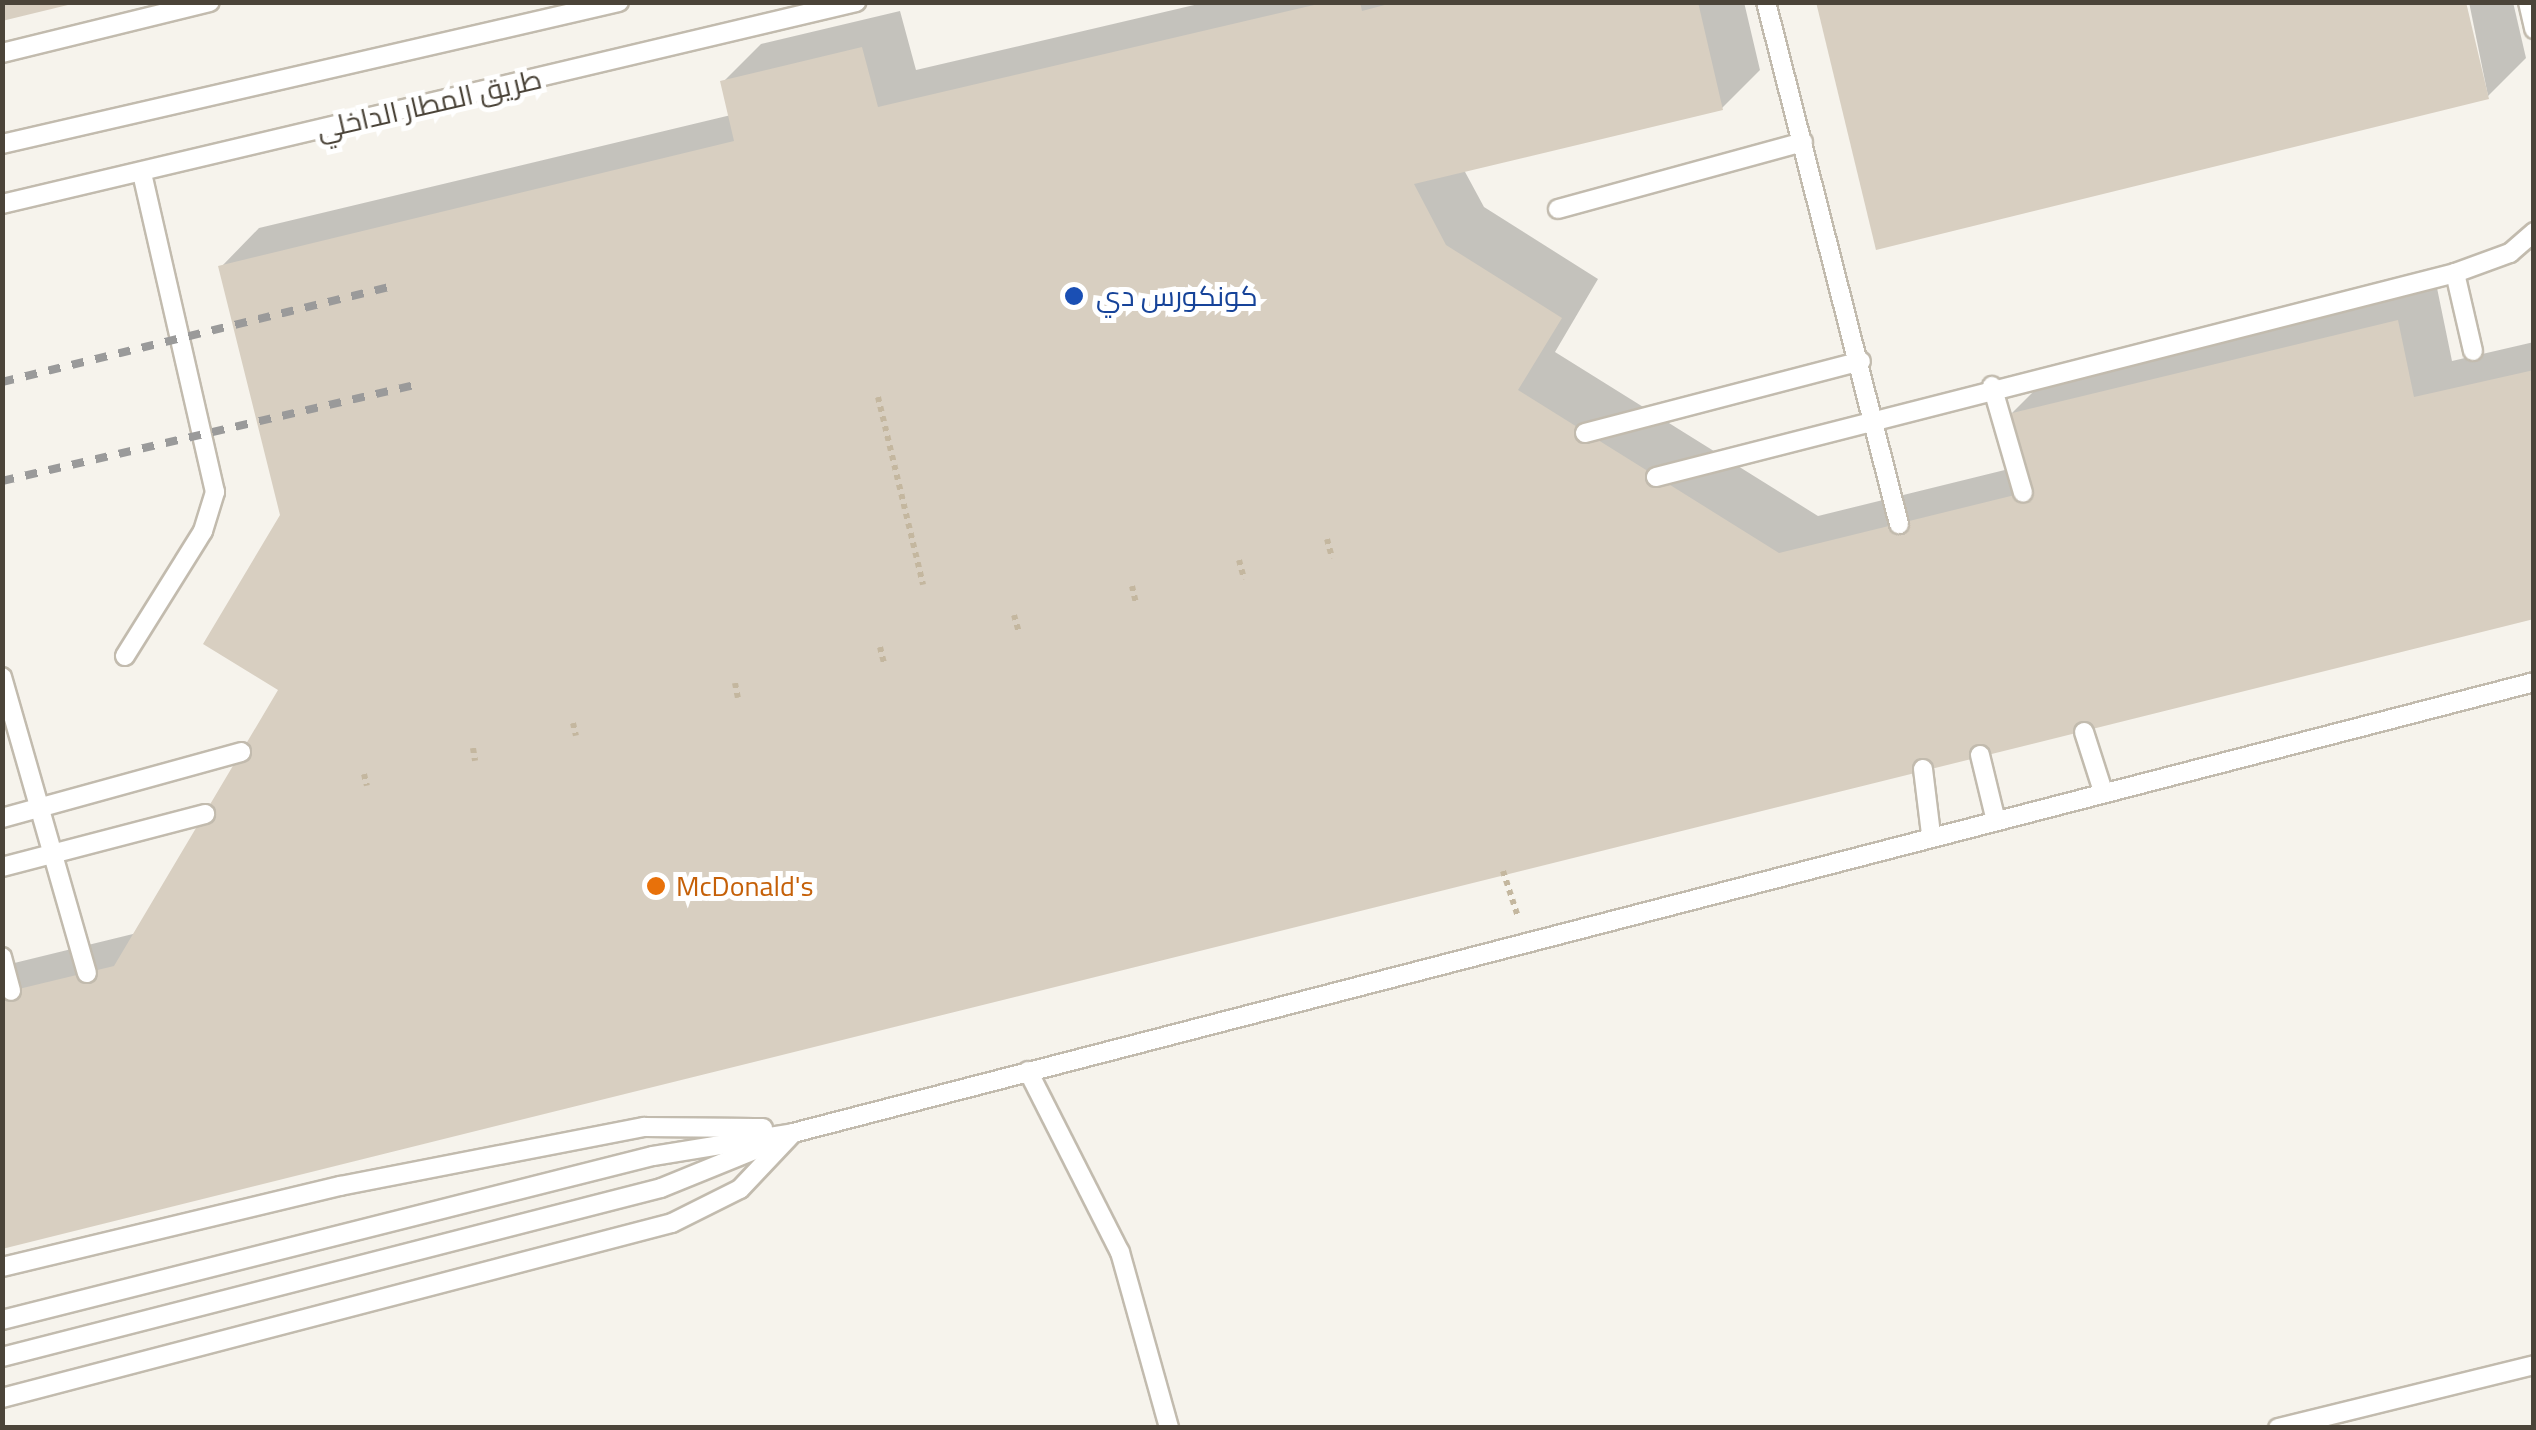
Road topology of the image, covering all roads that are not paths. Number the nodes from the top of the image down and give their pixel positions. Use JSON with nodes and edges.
{"nodes":[{"id":1,"x":210,"y":2,"type":"edge"},
{"id":2,"x":619,"y":2,"type":"edge"},
{"id":3,"x":856,"y":2,"type":"edge"},
{"id":4,"x":1766,"y":2,"type":"edge"},
{"id":5,"x":2528,"y":2,"type":"edge"},
{"id":6,"x":2534,"y":29,"type":"edge"},
{"id":7,"x":2,"y":52,"type":"edge"},
{"id":8,"x":1803,"y":142,"type":"junction"},
{"id":9,"x":2,"y":144,"type":"edge"},
{"id":10,"x":142,"y":172,"type":"junction"},
{"id":11,"x":2,"y":204,"type":"edge"},
{"id":12,"x":1558,"y":209,"type":"dead end"},
{"id":13,"x":2532,"y":242,"type":"edge"},
{"id":14,"x":2456,"y":273,"type":"junction"},
{"id":15,"x":2473,"y":351,"type":"dead end"},
{"id":16,"x":1861,"y":361,"type":"junction"},
{"id":17,"x":1992,"y":386,"type":"junction"},
{"id":18,"x":1876,"y":417,"type":"junction"},
{"id":19,"x":1584,"y":433,"type":"dead end"},
{"id":20,"x":1656,"y":476,"type":"dead end"},
{"id":21,"x":2023,"y":493,"type":"dead end"},
{"id":22,"x":1899,"y":524,"type":"dead end"},
{"id":23,"x":126,"y":656,"type":"dead end"},
{"id":24,"x":2,"y":677,"type":"edge"},
{"id":25,"x":2534,"y":682,"type":"edge"},
{"id":26,"x":2084,"y":732,"type":"dead end"},
{"id":27,"x":242,"y":752,"type":"dead end"},
{"id":28,"x":1980,"y":755,"type":"dead end"},
{"id":29,"x":1923,"y":769,"type":"dead end"},
{"id":30,"x":2102,"y":788,"type":"junction"},
{"id":31,"x":42,"y":806,"type":"junction"},
{"id":32,"x":205,"y":814,"type":"dead end"},
{"id":33,"x":1995,"y":817,"type":"junction"},
{"id":34,"x":2,"y":818,"type":"edge"},
{"id":35,"x":1931,"y":834,"type":"junction"},
{"id":36,"x":55,"y":852,"type":"junction"},
{"id":37,"x":2,"y":867,"type":"edge"},
{"id":38,"x":2,"y":958,"type":"edge"},
{"id":39,"x":87,"y":973,"type":"dead end"},
{"id":40,"x":11,"y":991,"type":"dead end"},
{"id":41,"x":1028,"y":1071,"type":"junction"},
{"id":42,"x":794,"y":1133,"type":"junction"},
{"id":43,"x":2,"y":1267,"type":"edge"},
{"id":44,"x":2,"y":1320,"type":"edge"},
{"id":45,"x":2,"y":1357,"type":"edge"},
{"id":46,"x":2534,"y":1365,"type":"edge"},
{"id":47,"x":2,"y":1398,"type":"edge"},
{"id":48,"x":1169,"y":1428,"type":"edge"},
{"id":49,"x":2278,"y":1428,"type":"edge"}],
"edges":[{"from":1,"to":7,"type":"lane"},
{"from":2,"to":9,"type":"lane"},
{"from":3,"to":10,"type":"lane","name":"طريق المطار الداخلي"},
{"from":4,"to":8,"type":"lane"},
{"from":5,"to":6,"type":"lane"},
{"from":8,"to":12,"type":"lane"},
{"from":8,"to":16,"type":"lane"},
{"from":10,"to":11,"type":"lane","name":"طريق المطار الداخلي"},
{"from":10,"to":23,"type":"lane"},
{"from":13,"to":14,"type":"lane"},
{"from":14,"to":15,"type":"lane"},
{"from":14,"to":17,"type":"lane"},
{"from":16,"to":18,"type":"lane"},
{"from":16,"to":19,"type":"lane"},
{"from":17,"to":18,"type":"lane"},
{"from":17,"to":21,"type":"lane"},
{"from":18,"to":20,"type":"lane"},
{"from":18,"to":22,"type":"lane"},
{"from":24,"to":31,"type":"lane"},
{"from":25,"to":30,"type":"lane"},
{"from":26,"to":30,"type":"lane"},
{"from":27,"to":31,"type":"lane"},
{"from":28,"to":33,"type":"lane"},
{"from":29,"to":35,"type":"lane"},
{"from":30,"to":33,"type":"lane"},
{"from":31,"to":34,"type":"lane"},
{"from":31,"to":36,"type":"lane"},
{"from":32,"to":36,"type":"lane"},
{"from":33,"to":35,"type":"lane"},
{"from":35,"to":41,"type":"lane"},
{"from":36,"to":37,"type":"lane"},
{"from":36,"to":39,"type":"lane"},
{"from":38,"to":40,"type":"lane"},
{"from":41,"to":42,"type":"lane"},
{"from":41,"to":48,"type":"lane"},
{"from":42,"to":43,"type":"lane"},
{"from":42,"to":44,"type":"lane"},
{"from":42,"to":45,"type":"lane"},
{"from":42,"to":47,"type":"lane"},
{"from":46,"to":49,"type":"lane"}]}
